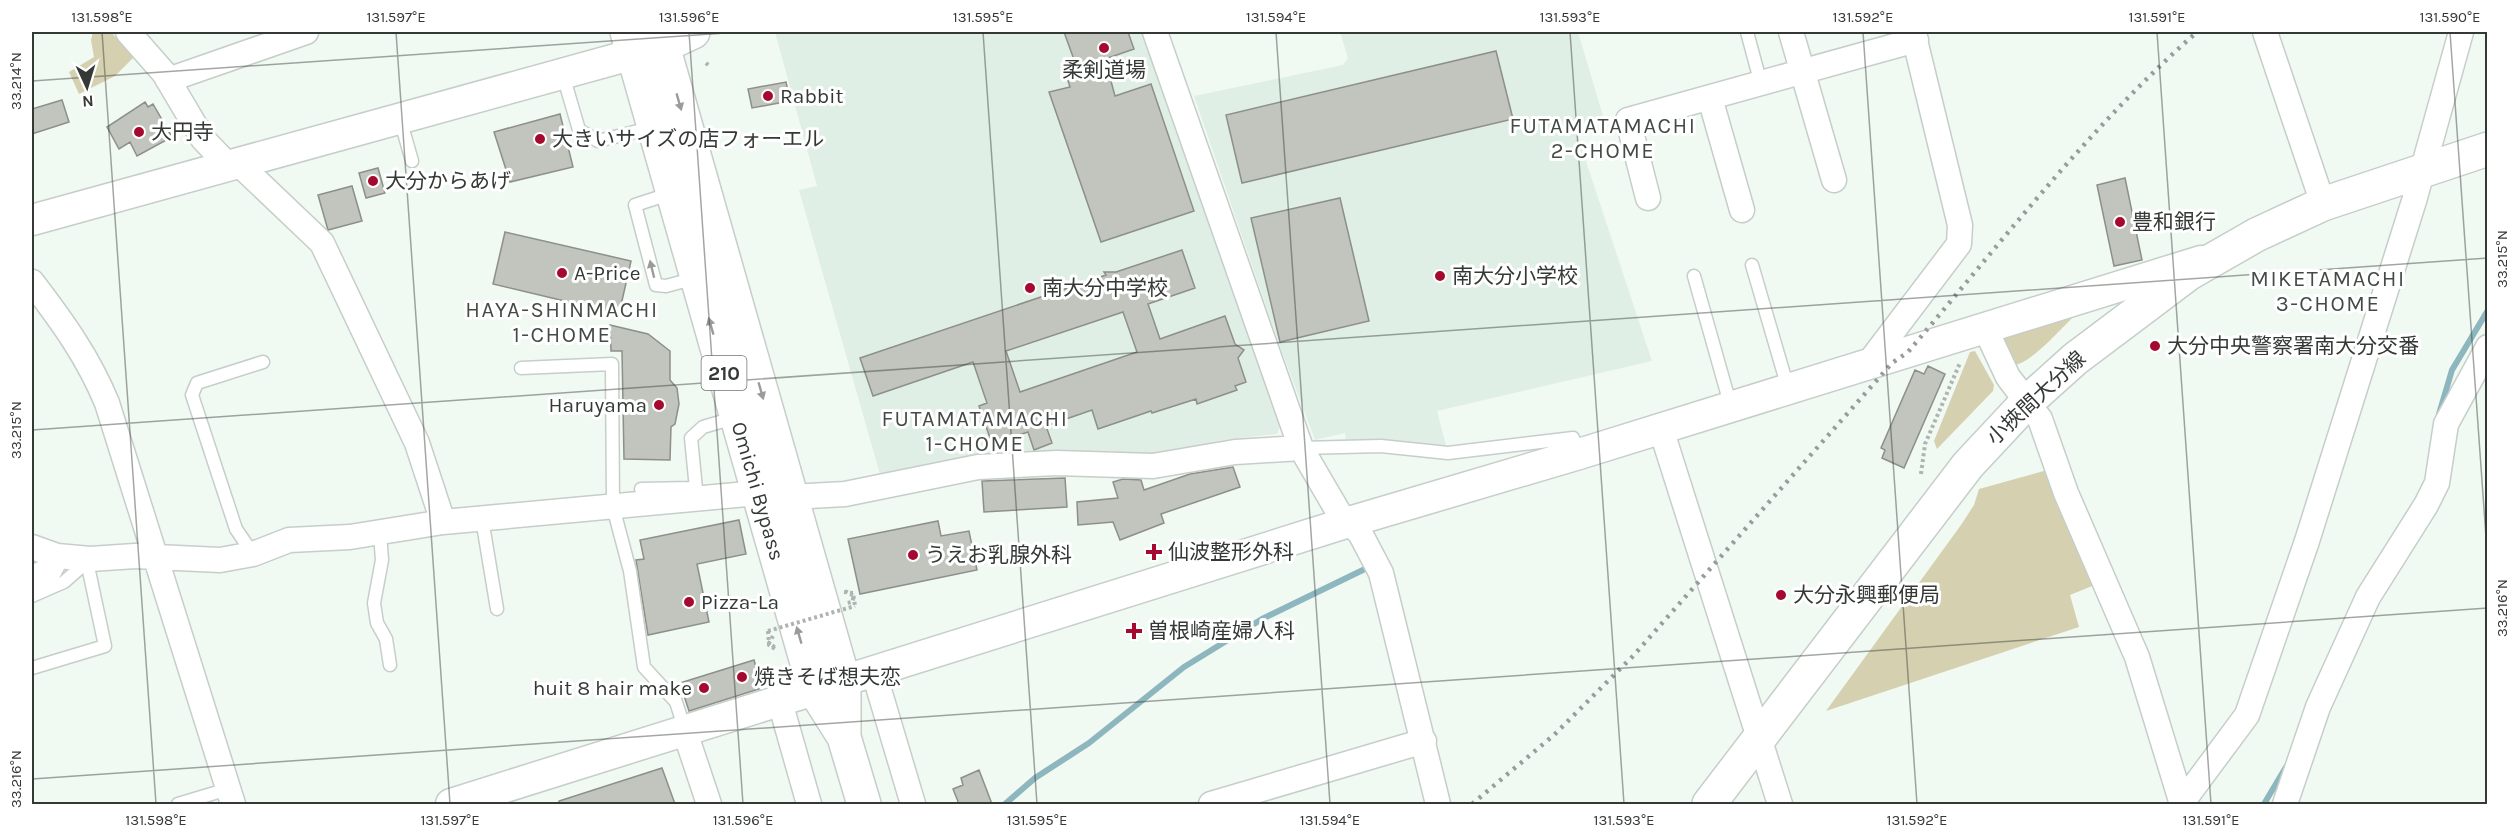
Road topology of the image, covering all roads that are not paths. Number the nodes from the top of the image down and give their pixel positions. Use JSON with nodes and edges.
{"nodes":[{"id":1,"x":128,"y":32,"type":"edge"},
{"id":2,"x":306,"y":32,"type":"edge"},
{"id":3,"x":693,"y":32,"type":"edge"},
{"id":4,"x":1155,"y":32,"type":"edge"},
{"id":5,"x":1747,"y":32,"type":"edge"},
{"id":6,"x":1791,"y":32,"type":"edge"},
{"id":7,"x":2265,"y":32,"type":"edge"},
{"id":8,"x":2461,"y":32,"type":"edge"},
{"id":9,"x":1915,"y":36,"type":"edge"},
{"id":10,"x":646,"y":41,"type":"edge"},
{"id":11,"x":1802,"y":74,"type":"junction"},
{"id":12,"x":563,"y":75,"type":"junction"},
{"id":13,"x":168,"y":80,"type":"junction"},
{"id":14,"x":1761,"y":84,"type":"junction"},
{"id":15,"x":1710,"y":98,"type":"junction"},
{"id":16,"x":400,"y":119,"type":"junction"},
{"id":17,"x":655,"y":127,"type":"junction"},
{"id":18,"x":2487,"y":149,"type":"edge"},
{"id":19,"x":412,"y":161,"type":"dead end"},
{"id":20,"x":233,"y":164,"type":"junction"},
{"id":21,"x":2424,"y":168,"type":"junction"},
{"id":22,"x":1834,"y":180,"type":"dead end"},
{"id":23,"x":1648,"y":198,"type":"dead end"},
{"id":24,"x":2323,"y":204,"type":"junction"},
{"id":25,"x":1742,"y":210,"type":"dead end"},
{"id":26,"x":32,"y":219,"type":"edge"},
{"id":27,"x":2217,"y":256,"type":"junction"},
{"id":28,"x":1752,"y":265,"type":"dead end"},
{"id":29,"x":1694,"y":276,"type":"dead end"},
{"id":30,"x":32,"y":282,"type":"edge"},
{"id":31,"x":1985,"y":328,"type":"junction"},
{"id":32,"x":2487,"y":347,"type":"edge"},
{"id":33,"x":263,"y":362,"type":"dead end"},
{"id":34,"x":1868,"y":364,"type":"junction"},
{"id":35,"x":521,"y":368,"type":"dead end"},
{"id":36,"x":1789,"y":389,"type":"junction"},
{"id":37,"x":2026,"y":403,"type":"junction"},
{"id":38,"x":1731,"y":407,"type":"junction"},
{"id":39,"x":736,"y":417,"type":"junction"},
{"id":40,"x":1660,"y":429,"type":"junction"},
{"id":41,"x":1301,"y":448,"type":"junction"},
{"id":42,"x":1579,"y":454,"type":"junction"},
{"id":43,"x":641,"y":489,"type":"dead end"},
{"id":44,"x":696,"y":493,"type":"junction"},
{"id":45,"x":758,"y":493,"type":"junction"},
{"id":46,"x":791,"y":497,"type":"junction"},
{"id":47,"x":613,"y":507,"type":"junction"},
{"id":48,"x":482,"y":519,"type":"junction"},
{"id":49,"x":443,"y":522,"type":"junction"},
{"id":50,"x":1349,"y":522,"type":"junction"},
{"id":51,"x":380,"y":534,"type":"junction"},
{"id":52,"x":32,"y":547,"type":"edge"},
{"id":53,"x":253,"y":554,"type":"junction"},
{"id":54,"x":57,"y":556,"type":"junction"},
{"id":55,"x":156,"y":558,"type":"junction"},
{"id":56,"x":90,"y":559,"type":"junction"},
{"id":57,"x":32,"y":578,"type":"edge"},
{"id":58,"x":32,"y":597,"type":"edge"},
{"id":59,"x":497,"y":609,"type":"dead end"},
{"id":60,"x":390,"y":665,"type":"dead end"},
{"id":61,"x":32,"y":668,"type":"edge"},
{"id":62,"x":845,"y":682,"type":"junction"},
{"id":63,"x":780,"y":702,"type":"junction"},
{"id":64,"x":685,"y":732,"type":"junction"},
{"id":65,"x":1761,"y":738,"type":"junction"},
{"id":66,"x":1424,"y":741,"type":"junction"},
{"id":67,"x":230,"y":797,"type":"edge"},
{"id":68,"x":178,"y":804,"type":"edge"},
{"id":69,"x":451,"y":804,"type":"edge"},
{"id":70,"x":709,"y":804,"type":"edge"},
{"id":71,"x":809,"y":804,"type":"edge"},
{"id":72,"x":864,"y":804,"type":"edge"},
{"id":73,"x":913,"y":804,"type":"edge"},
{"id":74,"x":1211,"y":804,"type":"edge"},
{"id":75,"x":1438,"y":804,"type":"edge"},
{"id":76,"x":1709,"y":804,"type":"edge"},
{"id":77,"x":1780,"y":804,"type":"edge"},
{"id":78,"x":2181,"y":804,"type":"edge"},
{"id":79,"x":2285,"y":804,"type":"edge"}],
"edges":[{"from":1,"to":13,"type":"street"},
{"from":2,"to":13,"type":"street"},
{"from":3,"to":10,"type":"main road"},
{"from":4,"to":41,"type":"street"},
{"from":5,"to":14,"type":"lane"},
{"from":6,"to":11,"type":"street"},
{"from":7,"to":24,"type":"street"},
{"from":8,"to":21,"type":"street"},
{"from":9,"to":11,"type":"street"},
{"from":9,"to":34,"type":"street"},
{"from":10,"to":12,"type":"street"},
{"from":10,"to":17,"type":"main road","name":"Omichi Bypass","number":"210"},
{"from":10,"to":46,"type":"main road","name":"Omichi Bypass","number":"210","one_way":true},
{"from":11,"to":14,"type":"street"},
{"from":11,"to":22,"type":"street"},
{"from":12,"to":16,"type":"street"},
{"from":12,"to":17,"type":"lane"},
{"from":13,"to":20,"type":"street"},
{"from":14,"to":15,"type":"street"},
{"from":15,"to":23,"type":"street"},
{"from":15,"to":25,"type":"street"},
{"from":16,"to":19,"type":"lane"},
{"from":16,"to":20,"type":"street"},
{"from":39,"to":17,"type":"main road","name":"Omichi Bypass","number":"210","one_way":true},
{"from":18,"to":21,"type":"main road","name":"小挾間大分線"},
{"from":20,"to":26,"type":"street"},
{"from":20,"to":49,"type":"street"},
{"from":21,"to":24,"type":"main road","name":"小挾間大分線"},
{"from":21,"to":78,"type":"street"},
{"from":24,"to":27,"type":"main road","name":"小挾間大分線"},
{"from":27,"to":31,"type":"street"},
{"from":27,"to":37,"type":"main road","name":"小挾間大分線"},
{"from":28,"to":36,"type":"lane"},
{"from":29,"to":38,"type":"lane"},
{"from":30,"to":55,"type":"street"},
{"from":31,"to":34,"type":"street"},
{"from":31,"to":37,"type":"street"},
{"from":32,"to":79,"type":"street"},
{"from":33,"to":53,"type":"lane"},
{"from":34,"to":36,"type":"street"},
{"from":35,"to":47,"type":"lane"},
{"from":36,"to":38,"type":"street"},
{"from":37,"to":65,"type":"main road","name":"小挾間大分線"},
{"from":37,"to":78,"type":"street"},
{"from":38,"to":40,"type":"street"},
{"from":39,"to":44,"type":"lane"},
{"from":39,"to":45,"type":"main road","name":"Omichi Bypass","number":"210"},
{"from":40,"to":42,"type":"street"},
{"from":40,"to":65,"type":"street"},
{"from":41,"to":42,"type":"lane"},
{"from":41,"to":46,"type":"street"},
{"from":41,"to":50,"type":"street"},
{"from":42,"to":50,"type":"street"},
{"from":43,"to":44,"type":"lane"},
{"from":44,"to":45,"type":"street"},
{"from":44,"to":47,"type":"street"},
{"from":62,"to":45,"type":"main road","name":"Omichi Bypass","number":"210","one_way":true},
{"from":46,"to":62,"type":"main road","name":"Omichi Bypass","number":"210"},
{"from":47,"to":48,"type":"street"},
{"from":47,"to":64,"type":"lane"},
{"from":48,"to":49,"type":"street"},
{"from":48,"to":59,"type":"lane"},
{"from":49,"to":51,"type":"street"},
{"from":50,"to":62,"type":"street"},
{"from":50,"to":66,"type":"street"},
{"from":51,"to":53,"type":"street"},
{"from":51,"to":60,"type":"lane"},
{"from":52,"to":54,"type":"street"},
{"from":53,"to":55,"type":"street"},
{"from":54,"to":56,"type":"street"},
{"from":54,"to":57,"type":"street"},
{"from":55,"to":56,"type":"street"},
{"from":55,"to":67,"type":"street"},
{"from":56,"to":58,"type":"lane"},
{"from":56,"to":61,"type":"lane"},
{"from":62,"to":63,"type":"street"},
{"from":62,"to":72,"type":"main road","name":"Omichi Bypass","number":"210"},
{"from":62,"to":73,"type":"street"},
{"from":63,"to":64,"type":"street"},
{"from":63,"to":71,"type":"street"},
{"from":64,"to":69,"type":"street"},
{"from":64,"to":70,"type":"street"},
{"from":65,"to":76,"type":"main road","name":"小挾間大分線"},
{"from":65,"to":77,"type":"street"},
{"from":66,"to":74,"type":"street"},
{"from":66,"to":75,"type":"street"},
{"from":67,"to":68,"type":"lane"}]}
